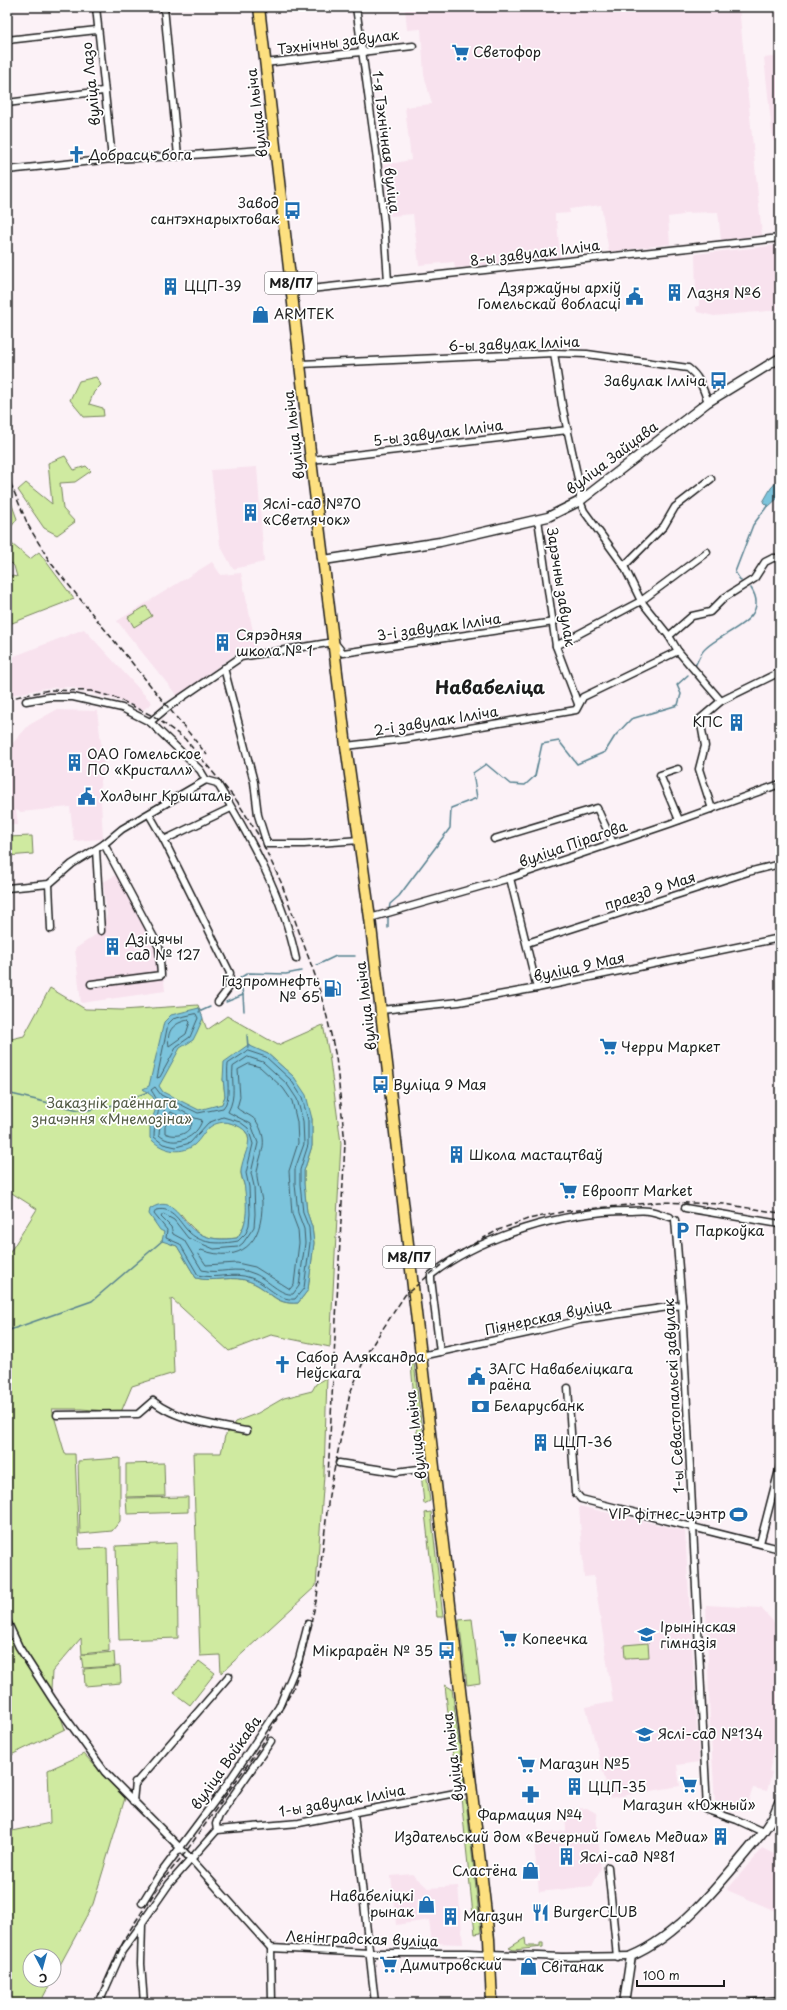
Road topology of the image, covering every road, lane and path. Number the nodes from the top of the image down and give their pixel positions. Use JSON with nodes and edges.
{"nodes":[{"id":1,"x":96,"y":7,"type":"edge"},
{"id":2,"x":164,"y":7,"type":"edge"},
{"id":3,"x":259,"y":7,"type":"edge"},
{"id":4,"x":356,"y":7,"type":"edge"},
{"id":5,"x":97,"y":30,"type":"junction"},
{"id":6,"x":7,"y":40,"type":"edge"},
{"id":7,"x":413,"y":46,"type":"dead end"},
{"id":8,"x":361,"y":52,"type":"junction"},
{"id":9,"x":265,"y":63,"type":"junction"},
{"id":10,"x":103,"y":91,"type":"junction"},
{"id":11,"x":7,"y":103,"type":"edge"},
{"id":12,"x":276,"y":149,"type":"junction"},
{"id":13,"x":178,"y":156,"type":"junction"},
{"id":14,"x":112,"y":158,"type":"junction"},
{"id":15,"x":7,"y":170,"type":"edge"},
{"id":16,"x":780,"y":238,"type":"edge"},
{"id":17,"x":388,"y":281,"type":"junction"},
{"id":18,"x":292,"y":291,"type":"junction"},
{"id":19,"x":554,"y":353,"type":"junction"},
{"id":20,"x":780,"y":358,"type":"edge"},
{"id":21,"x":300,"y":364,"type":"junction"},
{"id":22,"x":708,"y":402,"type":"junction"},
{"id":23,"x":568,"y":430,"type":"junction"},
{"id":24,"x":311,"y":460,"type":"junction"},
{"id":25,"x":710,"y":479,"type":"dead end"},
{"id":26,"x":580,"y":501,"type":"junction"},
{"id":27,"x":538,"y":519,"type":"junction"},
{"id":28,"x":707,"y":552,"type":"dead end"},
{"id":29,"x":780,"y":558,"type":"edge"},
{"id":30,"x":324,"y":560,"type":"junction"},
{"id":31,"x":624,"y":566,"type":"junction"},
{"id":32,"x":641,"y":601,"type":"junction"},
{"id":33,"x":554,"y":622,"type":"junction"},
{"id":34,"x":669,"y":636,"type":"junction"},
{"id":35,"x":334,"y":642,"type":"junction"},
{"id":36,"x":556,"y":646,"type":"junction"},
{"id":37,"x":678,"y":651,"type":"junction"},
{"id":38,"x":224,"y":668,"type":"junction"},
{"id":39,"x":780,"y":672,"type":"edge"},
{"id":40,"x":26,"y":701,"type":"dead end"},
{"id":41,"x":721,"y":701,"type":"junction"},
{"id":42,"x":578,"y":704,"type":"junction"},
{"id":43,"x":150,"y":722,"type":"junction"},
{"id":44,"x":346,"y":746,"type":"junction"},
{"id":45,"x":678,"y":768,"type":"dead end"},
{"id":46,"x":206,"y":780,"type":"junction"},
{"id":47,"x":780,"y":784,"type":"edge"},
{"id":48,"x":231,"y":808,"type":"junction"},
{"id":49,"x":712,"y":809,"type":"junction"},
{"id":50,"x":149,"y":814,"type":"junction"},
{"id":51,"x":678,"y":820,"type":"junction"},
{"id":52,"x":494,"y":839,"type":"dead end"},
{"id":53,"x":164,"y":840,"type":"junction"},
{"id":54,"x":360,"y":840,"type":"junction"},
{"id":55,"x":613,"y":843,"type":"junction"},
{"id":56,"x":104,"y":844,"type":"junction"},
{"id":57,"x":96,"y":850,"type":"junction"},
{"id":58,"x":780,"y":864,"type":"edge"},
{"id":59,"x":510,"y":878,"type":"junction"},
{"id":60,"x":49,"y":884,"type":"junction"},
{"id":61,"x":7,"y":888,"type":"edge"},
{"id":62,"x":370,"y":918,"type":"junction"},
{"id":63,"x":51,"y":929,"type":"dead end"},
{"id":64,"x":101,"y":931,"type":"dead end"},
{"id":65,"x":780,"y":938,"type":"edge"},
{"id":66,"x":527,"y":943,"type":"junction"},
{"id":67,"x":296,"y":959,"type":"dead end"},
{"id":68,"x":91,"y":984,"type":"dead end"},
{"id":69,"x":538,"y":988,"type":"junction"},
{"id":70,"x":218,"y":1002,"type":"dead end"},
{"id":71,"x":381,"y":1010,"type":"junction"},
{"id":72,"x":685,"y":1208,"type":"dead end"},
{"id":73,"x":780,"y":1224,"type":"edge"},
{"id":74,"x":682,"y":1305,"type":"junction"},
{"id":75,"x":440,"y":1352,"type":"junction"},
{"id":76,"x":421,"y":1356,"type":"junction"},
{"id":77,"x":568,"y":1388,"type":"dead end"},
{"id":78,"x":56,"y":1415,"type":"dead end"},
{"id":79,"x":247,"y":1431,"type":"dead end"},
{"id":80,"x":339,"y":1463,"type":"dead end"},
{"id":81,"x":780,"y":1466,"type":"edge"},
{"id":82,"x":434,"y":1467,"type":"junction"},
{"id":83,"x":692,"y":1526,"type":"junction"},
{"id":84,"x":760,"y":1543,"type":"junction"},
{"id":85,"x":780,"y":1549,"type":"edge"},
{"id":86,"x":7,"y":1621,"type":"edge"},
{"id":87,"x":308,"y":1624,"type":"dead end"},
{"id":88,"x":229,"y":1676,"type":"dead end"},
{"id":89,"x":271,"y":1741,"type":"dead end"},
{"id":90,"x":471,"y":1790,"type":"junction"},
{"id":91,"x":780,"y":1800,"type":"edge"},
{"id":92,"x":133,"y":1801,"type":"junction"},
{"id":93,"x":354,"y":1814,"type":"junction"},
{"id":94,"x":776,"y":1818,"type":"edge"},
{"id":95,"x":217,"y":1830,"type":"junction"},
{"id":96,"x":763,"y":1832,"type":"junction"},
{"id":97,"x":180,"y":1850,"type":"junction"},
{"id":98,"x":192,"y":1860,"type":"junction"},
{"id":99,"x":608,"y":1867,"type":"dead end"},
{"id":100,"x":142,"y":1903,"type":"dead end"},
{"id":101,"x":142,"y":1923,"type":"junction"},
{"id":102,"x":271,"y":1948,"type":"junction"},
{"id":103,"x":370,"y":1953,"type":"junction"},
{"id":104,"x":489,"y":1955,"type":"junction"},
{"id":105,"x":631,"y":1956,"type":"junction"},
{"id":106,"x":617,"y":1957,"type":"junction"},
{"id":107,"x":780,"y":2000,"type":"edge"},
{"id":108,"x":100,"y":2003,"type":"edge"},
{"id":109,"x":144,"y":2003,"type":"edge"},
{"id":110,"x":272,"y":2003,"type":"edge"},
{"id":111,"x":375,"y":2003,"type":"edge"},
{"id":112,"x":492,"y":2003,"type":"edge"},
{"id":113,"x":624,"y":2003,"type":"edge"},
{"id":114,"x":746,"y":2003,"type":"edge"}],
"edges":[{"from":1,"to":5,"type":"street","name":"вуліца Лазо"},
{"from":2,"to":13,"type":"street"},
{"from":3,"to":9,"type":"main road","name":"вуліца Ільіча","number":"М8/П7"},
{"from":4,"to":8,"type":"street","name":"1-я Тэхнічная вуліца"},
{"from":5,"to":6,"type":"street"},
{"from":5,"to":10,"type":"street","name":"вуліца Лазо"},
{"from":7,"to":8,"type":"street","name":"Тэхнічны завулак"},
{"from":8,"to":9,"type":"street","name":"Тэхнічны завулак"},
{"from":8,"to":17,"type":"street","name":"1-я Тэхнічная вуліца"},
{"from":9,"to":12,"type":"main road","name":"вуліца Ільіча","number":"М8/П7"},
{"from":10,"to":11,"type":"street"},
{"from":10,"to":14,"type":"street","name":"вуліца Лазо"},
{"from":12,"to":13,"type":"street"},
{"from":12,"to":18,"type":"main road","name":"вуліца Ільіча","number":"М8/П7"},
{"from":13,"to":14,"type":"street"},
{"from":14,"to":15,"type":"street"},
{"from":16,"to":17,"type":"street","name":"8-ы завулак Ілліча"},
{"from":17,"to":18,"type":"street","name":"8-ы завулак Ілліча"},
{"from":18,"to":21,"type":"main road","name":"вуліца Ільіча","number":"М8/П7"},
{"from":19,"to":21,"type":"street","name":"6-ы завулак Ілліча"},
{"from":19,"to":22,"type":"street","name":"6-ы завулак Ілліча"},
{"from":19,"to":23,"type":"street"},
{"from":20,"to":22,"type":"street","name":"вуліца Зайцава"},
{"from":21,"to":24,"type":"main road","name":"вуліца Ільіча","number":"М8/П7"},
{"from":22,"to":26,"type":"street","name":"вуліца Зайцава"},
{"from":23,"to":24,"type":"street","name":"5-ы завулак Ілліча"},
{"from":23,"to":26,"type":"street"},
{"from":24,"to":30,"type":"main road","name":"вуліца Ільіча","number":"М8/П7"},
{"from":25,"to":31,"type":"street"},
{"from":26,"to":27,"type":"street","name":"вуліца Зайцава"},
{"from":26,"to":31,"type":"street"},
{"from":27,"to":30,"type":"street","name":"вуліца Зайцава"},
{"from":27,"to":33,"type":"street","name":"Зарэчны завулак"},
{"from":28,"to":32,"type":"street"},
{"from":29,"to":34,"type":"street"},
{"from":30,"to":35,"type":"main road","name":"вуліца Ільіча","number":"М8/П7"},
{"from":31,"to":32,"type":"street"},
{"from":32,"to":34,"type":"street"},
{"from":32,"to":36,"type":"street"},
{"from":33,"to":35,"type":"street","name":"3-і завулак Ілліча"},
{"from":33,"to":36,"type":"street","name":"Зарэчны завулак"},
{"from":34,"to":37,"type":"street"},
{"from":35,"to":38,"type":"street"},
{"from":35,"to":44,"type":"main road","name":"вуліца Ільіча","number":"М8/П7"},
{"from":36,"to":42,"type":"street","name":"Зарэчны завулак"},
{"from":37,"to":41,"type":"street"},
{"from":37,"to":42,"type":"street","name":"2-і завулак Ілліча"},
{"from":38,"to":43,"type":"street"},
{"from":38,"to":54,"type":"street"},
{"from":39,"to":41,"type":"street"},
{"from":40,"to":43,"type":"street"},
{"from":41,"to":49,"type":"street"},
{"from":42,"to":44,"type":"street","name":"2-і завулак Ілліча"},
{"from":43,"to":46,"type":"street"},
{"from":44,"to":54,"type":"main road","name":"вуліца Ільіча","number":"М8/П7"},
{"from":45,"to":51,"type":"street"},
{"from":46,"to":48,"type":"street"},
{"from":46,"to":50,"type":"street"},
{"from":47,"to":49,"type":"street","name":"вуліца Пірагова"},
{"from":48,"to":53,"type":"street"},
{"from":48,"to":67,"type":"street"},
{"from":49,"to":51,"type":"street","name":"вуліца Пірагова"},
{"from":50,"to":53,"type":"street"},
{"from":50,"to":56,"type":"street"},
{"from":51,"to":55,"type":"street","name":"вуліца Пірагова"},
{"from":52,"to":55,"type":"street"},
{"from":53,"to":70,"type":"street"},
{"from":54,"to":62,"type":"main road","name":"вуліца Ільіча","number":"М8/П7"},
{"from":55,"to":59,"type":"street","name":"вуліца Пірагова"},
{"from":56,"to":57,"type":"street"},
{"from":56,"to":68,"type":"street"},
{"from":57,"to":60,"type":"street"},
{"from":57,"to":64,"type":"street"},
{"from":58,"to":66,"type":"street","name":"праезд 9 Мая"},
{"from":59,"to":62,"type":"street","name":"вуліца Пірагова"},
{"from":59,"to":66,"type":"street"},
{"from":60,"to":61,"type":"street"},
{"from":60,"to":63,"type":"street"},
{"from":62,"to":71,"type":"main road","name":"вуліца Ільіча","number":"М8/П7"},
{"from":65,"to":69,"type":"street","name":"вуліца 9 Мая"},
{"from":66,"to":69,"type":"street"},
{"from":69,"to":71,"type":"street","name":"вуліца 9 Мая"},
{"from":71,"to":76,"type":"main road","name":"вуліца Ільіча","number":"М8/П7"},
{"from":72,"to":73,"type":"street"},
{"from":74,"to":75,"type":"street","name":"Піянерская вуліца"},
{"from":74,"to":75,"type":"street","name":"1-ы Севастопальскі завулак"},
{"from":74,"to":83,"type":"street","name":"1-ы Севастопальскі завулак"},
{"from":75,"to":76,"type":"street","name":"Піянерская вуліца"},
{"from":76,"to":82,"type":"main road","name":"вуліца Ільіча","number":"М8/П7"},
{"from":77,"to":83,"type":"street"},
{"from":78,"to":79,"type":"street"},
{"from":80,"to":82,"type":"street"},
{"from":81,"to":84,"type":"street"},
{"from":82,"to":90,"type":"main road","name":"вуліца Ільіча","number":"М8/П7"},
{"from":83,"to":84,"type":"street"},
{"from":83,"to":96,"type":"street","name":"1-ы Севастопальскі завулак"},
{"from":84,"to":85,"type":"street"},
{"from":86,"to":92,"type":"street","name":"Ленінградская вуліца"},
{"from":87,"to":97,"type":"street","name":"вуліца Войкава"},
{"from":88,"to":92,"type":"street"},
{"from":89,"to":95,"type":"street","name":"вуліца Войкава"},
{"from":90,"to":93,"type":"street","name":"1-ы завулак Ілліча"},
{"from":90,"to":104,"type":"main road","name":"вуліца Ільіча","number":"М8/П7"},
{"from":91,"to":94,"type":"street"},
{"from":92,"to":97,"type":"street","name":"Ленінградская вуліца"},
{"from":93,"to":95,"type":"street","name":"1-ы завулак Ілліча"},
{"from":93,"to":103,"type":"street"},
{"from":94,"to":96,"type":"street"},
{"from":95,"to":98,"type":"street","name":"вуліца Войкава"},
{"from":96,"to":105,"type":"street"},
{"from":97,"to":98,"type":"street","name":"Ленінградская вуліца"},
{"from":97,"to":100,"type":"street","name":"вуліца Войкава"},
{"from":98,"to":101,"type":"street","name":"вуліца Войкава"},
{"from":98,"to":102,"type":"street","name":"Ленінградская вуліца"},
{"from":99,"to":106,"type":"street"},
{"from":101,"to":108,"type":"street","name":"вуліца Войкава"},
{"from":101,"to":109,"type":"street"},
{"from":102,"to":103,"type":"street","name":"Ленінградская вуліца"},
{"from":102,"to":110,"type":"street"},
{"from":103,"to":104,"type":"street","name":"Ленінградская вуліца"},
{"from":103,"to":111,"type":"street"},
{"from":104,"to":106,"type":"street","name":"Ленінградская вуліца"},
{"from":104,"to":112,"type":"main road","name":"вуліца Ільіча","number":"М8/П7"},
{"from":105,"to":106,"type":"street","name":"Ленінградская вуліца"},
{"from":105,"to":113,"type":"street"},
{"from":107,"to":114,"type":"street"}]}
